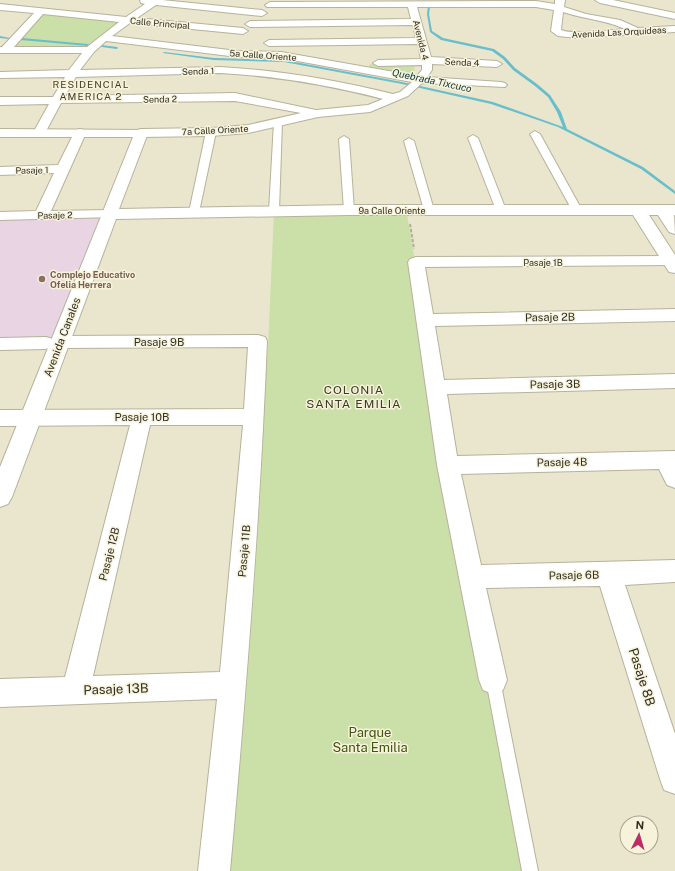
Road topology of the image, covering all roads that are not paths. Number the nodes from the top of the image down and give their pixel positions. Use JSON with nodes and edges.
{"nodes":[{"id":1,"x":136,"y":0,"type":"edge"},
{"id":2,"x":600,"y":0,"type":"edge"},
{"id":3,"x":156,"y":1,"type":"edge"},
{"id":4,"x":481,"y":2,"type":"edge"},
{"id":5,"x":273,"y":3,"type":"edge"},
{"id":6,"x":348,"y":3,"type":"edge"},
{"id":7,"x":414,"y":3,"type":"edge"},
{"id":8,"x":559,"y":4,"type":"edge"},
{"id":9,"x":40,"y":6,"type":"junction"},
{"id":10,"x":0,"y":7,"type":"edge"},
{"id":11,"x":262,"y":13,"type":"junction"},
{"id":12,"x":675,"y":16,"type":"edge"},
{"id":13,"x":129,"y":20,"type":"junction"},
{"id":14,"x":247,"y":27,"type":"junction"},
{"id":15,"x":675,"y":29,"type":"edge"},
{"id":16,"x":419,"y":30,"type":"junction"},
{"id":17,"x":634,"y":31,"type":"junction"},
{"id":18,"x":104,"y":38,"type":"junction"},
{"id":19,"x":260,"y":43,"type":"dead end"},
{"id":20,"x":2,"y":50,"type":"edge"},
{"id":21,"x":91,"y":50,"type":"junction"},
{"id":22,"x":215,"y":51,"type":"junction"},
{"id":23,"x":427,"y":61,"type":"junction"},
{"id":24,"x":331,"y":63,"type":"junction"},
{"id":25,"x":497,"y":64,"type":"dead end"},
{"id":26,"x":73,"y":74,"type":"junction"},
{"id":27,"x":0,"y":75,"type":"edge"},
{"id":28,"x":417,"y":83,"type":"junction"},
{"id":29,"x":501,"y":86,"type":"dead end"},
{"id":30,"x":394,"y":98,"type":"junction"},
{"id":31,"x":58,"y":100,"type":"junction"},
{"id":32,"x":0,"y":102,"type":"edge"},
{"id":33,"x":318,"y":113,"type":"junction"},
{"id":34,"x":278,"y":122,"type":"junction"},
{"id":35,"x":211,"y":132,"type":"junction"},
{"id":36,"x":0,"y":133,"type":"edge"},
{"id":37,"x":39,"y":133,"type":"junction"},
{"id":38,"x":80,"y":133,"type":"junction"},
{"id":39,"x":141,"y":133,"type":"junction"},
{"id":40,"x":535,"y":134,"type":"dead end"},
{"id":41,"x":473,"y":138,"type":"dead end"},
{"id":42,"x":344,"y":139,"type":"dead end"},
{"id":43,"x":410,"y":141,"type":"dead end"},
{"id":44,"x":63,"y":169,"type":"junction"},
{"id":45,"x":0,"y":171,"type":"edge"},
{"id":46,"x":349,"y":210,"type":"junction"},
{"id":47,"x":429,"y":210,"type":"junction"},
{"id":48,"x":501,"y":210,"type":"junction"},
{"id":49,"x":577,"y":210,"type":"junction"},
{"id":50,"x":638,"y":210,"type":"junction"},
{"id":51,"x":669,"y":210,"type":"edge"},
{"id":52,"x":274,"y":211,"type":"junction"},
{"id":53,"x":194,"y":212,"type":"junction"},
{"id":54,"x":109,"y":214,"type":"junction"},
{"id":55,"x":41,"y":215,"type":"junction"},
{"id":56,"x":0,"y":216,"type":"edge"},
{"id":57,"x":675,"y":229,"type":"edge"},
{"id":58,"x":673,"y":264,"type":"edge"},
{"id":59,"x":675,"y":315,"type":"edge"},
{"id":60,"x":425,"y":320,"type":"junction"},
{"id":61,"x":258,"y":341,"type":"joint"},
{"id":62,"x":53,"y":342,"type":"junction"},
{"id":63,"x":0,"y":344,"type":"edge"},
{"id":64,"x":675,"y":381,"type":"edge"},
{"id":65,"x":436,"y":387,"type":"junction"},
{"id":66,"x":31,"y":417,"type":"junction"},
{"id":67,"x":142,"y":417,"type":"junction"},
{"id":68,"x":254,"y":417,"type":"junction"},
{"id":69,"x":0,"y":418,"type":"edge"},
{"id":70,"x":670,"y":460,"type":"edge"},
{"id":71,"x":448,"y":465,"type":"junction"},
{"id":72,"x":675,"y":479,"type":"edge"},
{"id":73,"x":1,"y":493,"type":"edge"},
{"id":74,"x":675,"y":571,"type":"edge"},
{"id":75,"x":609,"y":574,"type":"junction"},
{"id":76,"x":472,"y":577,"type":"junction"},
{"id":77,"x":493,"y":680,"type":"joint"},
{"id":78,"x":233,"y":685,"type":"junction"},
{"id":79,"x":76,"y":690,"type":"junction"},
{"id":80,"x":0,"y":693,"type":"edge"},
{"id":81,"x":675,"y":779,"type":"edge"},
{"id":82,"x":214,"y":871,"type":"edge"},
{"id":83,"x":530,"y":871,"type":"edge"}],
"edges":[{"from":1,"to":3,"type":"street"},
{"from":2,"to":12,"type":"street"},
{"from":3,"to":11,"type":"street"},
{"from":3,"to":13,"type":"street"},
{"from":4,"to":7,"type":"street"},
{"from":4,"to":8,"type":"street"},
{"from":5,"to":6,"type":"street"},
{"from":5,"to":11,"type":"street"},
{"from":6,"to":7,"type":"street"},
{"from":7,"to":16,"type":"street","name":"Avenida 4"},
{"from":8,"to":17,"type":"street"},
{"from":8,"to":17,"type":"street","name":"Avenida Las Orquídeas"},
{"from":9,"to":10,"type":"street","name":"Calle Principal"},
{"from":9,"to":13,"type":"street","name":"Calle Principal"},
{"from":9,"to":20,"type":"street"},
{"from":11,"to":14,"type":"street"},
{"from":13,"to":14,"type":"street","name":"Calle Principal"},
{"from":13,"to":18,"type":"street"},
{"from":14,"to":16,"type":"street","name":"Calle Principal"},
{"from":14,"to":22,"type":"street"},
{"from":15,"to":17,"type":"street","name":"Avenida Las Orquídeas"},
{"from":16,"to":19,"type":"street"},
{"from":16,"to":23,"type":"street","name":"Avenida 4"},
{"from":18,"to":21,"type":"street"},
{"from":18,"to":22,"type":"street","name":"5a Calle Oriente"},
{"from":20,"to":21,"type":"street"},
{"from":21,"to":26,"type":"street"},
{"from":22,"to":24,"type":"street","name":"5a Calle Oriente"},
{"from":23,"to":24,"type":"street","name":"Senda 4"},
{"from":23,"to":25,"type":"street","name":"Senda 4"},
{"from":23,"to":28,"type":"street","name":"Avenida 4"},
{"from":24,"to":28,"type":"street","name":"5a Calle Oriente"},
{"from":26,"to":27,"type":"street","name":"Senda 1"},
{"from":26,"to":30,"type":"street","name":"Senda 1"},
{"from":26,"to":31,"type":"street"},
{"from":28,"to":29,"type":"street","name":"5a Calle Oriente"},
{"from":28,"to":30,"type":"street","name":"7a Calle Oriente"},
{"from":30,"to":33,"type":"street","name":"7a Calle Oriente"},
{"from":31,"to":32,"type":"street","name":"Senda 2"},
{"from":31,"to":33,"type":"street","name":"Senda 2"},
{"from":31,"to":37,"type":"street"},
{"from":33,"to":34,"type":"street","name":"7a Calle Oriente"},
{"from":34,"to":35,"type":"street","name":"7a Calle Oriente"},
{"from":34,"to":52,"type":"street"},
{"from":35,"to":39,"type":"street","name":"7a Calle Oriente"},
{"from":35,"to":53,"type":"street"},
{"from":36,"to":37,"type":"street","name":"7a Calle Oriente"},
{"from":37,"to":38,"type":"street","name":"7a Calle Oriente"},
{"from":38,"to":39,"type":"street","name":"7a Calle Oriente"},
{"from":38,"to":44,"type":"street"},
{"from":39,"to":54,"type":"street","name":"Avenida Canales"},
{"from":40,"to":49,"type":"street"},
{"from":41,"to":48,"type":"street"},
{"from":42,"to":46,"type":"street"},
{"from":43,"to":47,"type":"street"},
{"from":44,"to":45,"type":"street","name":"Pasaje 1"},
{"from":44,"to":55,"type":"street"},
{"from":46,"to":47,"type":"street","name":"9a Calle Oriente"},
{"from":46,"to":52,"type":"street","name":"9a Calle Oriente"},
{"from":47,"to":48,"type":"street","name":"9a Calle Oriente"},
{"from":48,"to":49,"type":"street","name":"9a Calle Oriente"},
{"from":49,"to":50,"type":"street","name":"9a Calle Oriente"},
{"from":50,"to":51,"type":"street","name":"9a Calle Oriente"},
{"from":50,"to":58,"type":"street"},
{"from":51,"to":57,"type":"street"},
{"from":52,"to":53,"type":"street","name":"9a Calle Oriente"},
{"from":53,"to":54,"type":"street","name":"9a Calle Oriente"},
{"from":54,"to":55,"type":"street","name":"Pasaje 2"},
{"from":54,"to":62,"type":"street","name":"Avenida Canales"},
{"from":55,"to":56,"type":"street","name":"Pasaje 2"},
{"from":58,"to":60,"type":"street","name":"Pasaje 1B"},
{"from":59,"to":60,"type":"street","name":"Pasaje 2B"},
{"from":60,"to":65,"type":"street"},
{"from":61,"to":62,"type":"street","name":"Pasaje 9B"},
{"from":61,"to":68,"type":"street","name":"Pasaje 11B"},
{"from":62,"to":63,"type":"street","name":"Pasaje 9B"},
{"from":62,"to":66,"type":"street","name":"Avenida Canales"},
{"from":64,"to":65,"type":"street","name":"Pasaje 3B"},
{"from":65,"to":71,"type":"street"},
{"from":66,"to":67,"type":"street","name":"Pasaje 10B"},
{"from":66,"to":69,"type":"street","name":"Pasaje 10B"},
{"from":66,"to":73,"type":"street","name":"Avenida Canales"},
{"from":67,"to":68,"type":"street","name":"Pasaje 10B"},
{"from":67,"to":79,"type":"street","name":"Pasaje 12B"},
{"from":68,"to":78,"type":"street","name":"Pasaje 11B"},
{"from":70,"to":71,"type":"street","name":"Pasaje 4B"},
{"from":70,"to":72,"type":"street"},
{"from":71,"to":76,"type":"street"},
{"from":74,"to":75,"type":"street","name":"Pasaje 6B"},
{"from":75,"to":76,"type":"street","name":"Pasaje 6B"},
{"from":75,"to":81,"type":"street","name":"Pasaje 8B"},
{"from":76,"to":77,"type":"street"},
{"from":77,"to":83,"type":"lane"},
{"from":78,"to":79,"type":"street","name":"Pasaje 13B"},
{"from":78,"to":82,"type":"street","name":"Pasaje 11B"},
{"from":79,"to":80,"type":"street","name":"Pasaje 13B"}]}
